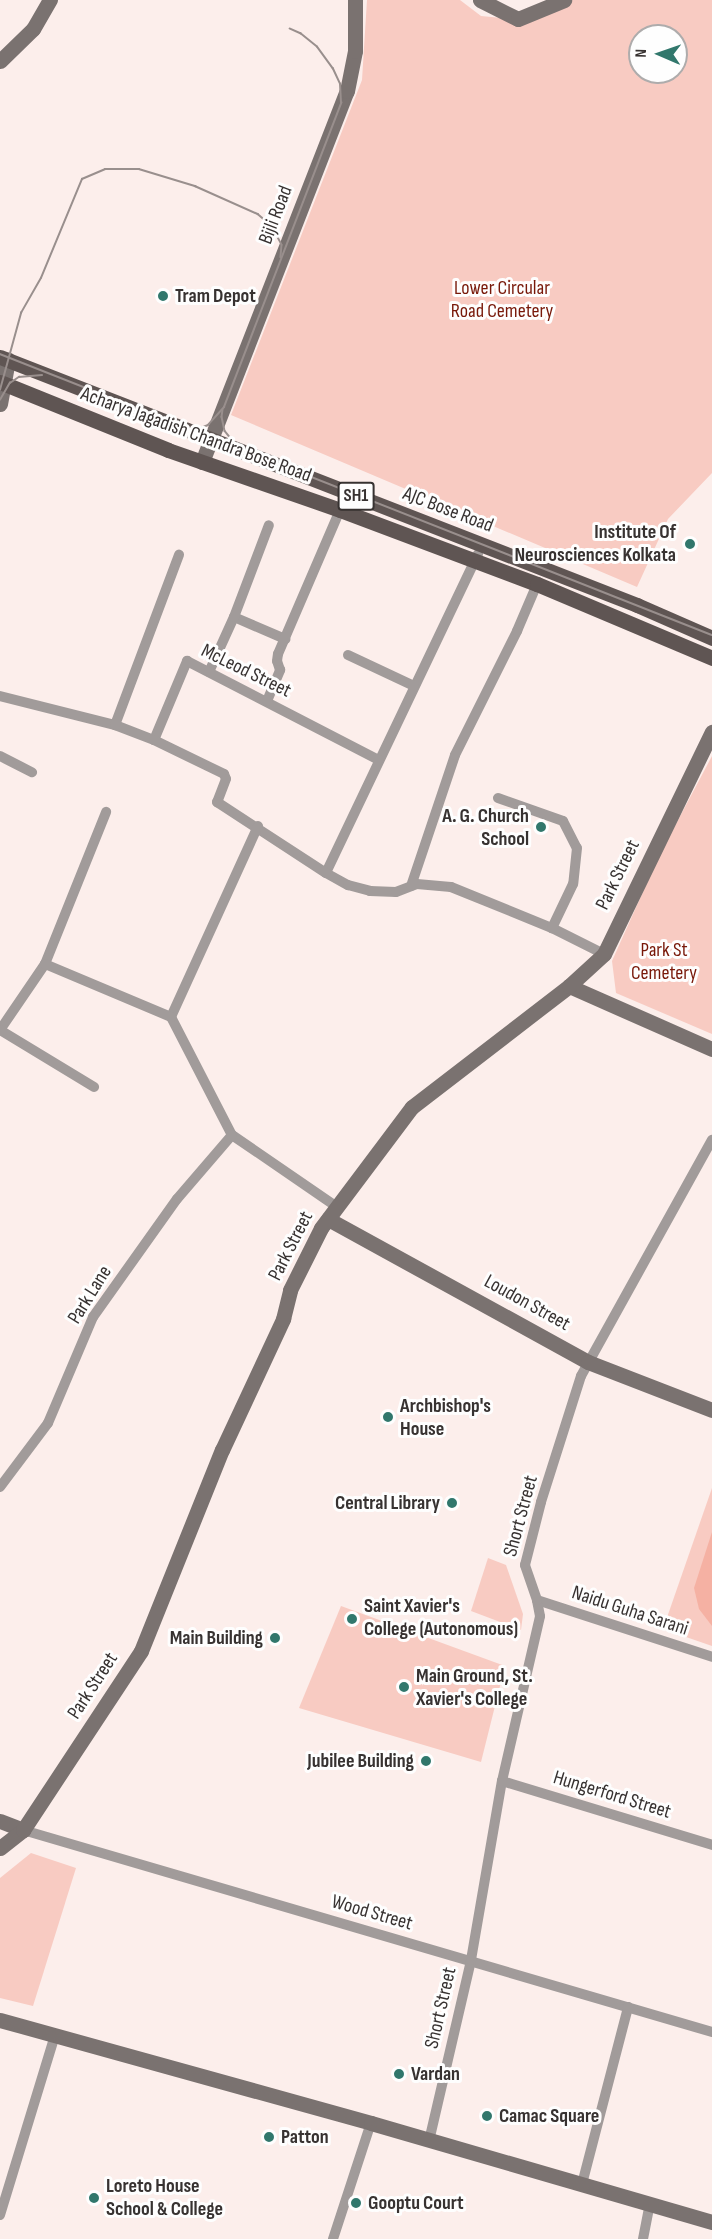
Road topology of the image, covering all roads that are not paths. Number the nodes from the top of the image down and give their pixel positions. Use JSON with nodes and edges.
{"nodes":[{"id":1,"x":50,"y":0,"type":"edge"},
{"id":2,"x":355,"y":0,"type":"edge"},
{"id":3,"x":480,"y":0,"type":"edge"},
{"id":4,"x":564,"y":0,"type":"edge"},
{"id":5,"x":0,"y":61,"type":"edge"},
{"id":6,"x":4,"y":359,"type":"edge"},
{"id":7,"x":2,"y":383,"type":"edge"},
{"id":8,"x":0,"y":404,"type":"edge"},
{"id":9,"x":210,"y":439,"type":"junction"},
{"id":10,"x":202,"y":462,"type":"junction"},
{"id":11,"x":340,"y":510,"type":"junction"},
{"id":12,"x":269,"y":525,"type":"dead end"},
{"id":13,"x":482,"y":546,"type":"junction"},
{"id":14,"x":179,"y":555,"type":"dead end"},
{"id":15,"x":475,"y":560,"type":"junction"},
{"id":16,"x":537,"y":584,"type":"junction"},
{"id":17,"x":234,"y":617,"type":"junction"},
{"id":18,"x":712,"y":638,"type":"edge"},
{"id":19,"x":285,"y":639,"type":"junction"},
{"id":20,"x":348,"y":655,"type":"dead end"},
{"id":21,"x":712,"y":658,"type":"edge"},
{"id":22,"x":209,"y":672,"type":"junction"},
{"id":23,"x":414,"y":686,"type":"junction"},
{"id":24,"x":0,"y":696,"type":"edge"},
{"id":25,"x":267,"y":701,"type":"junction"},
{"id":26,"x":115,"y":725,"type":"junction"},
{"id":27,"x":712,"y":732,"type":"edge"},
{"id":28,"x":154,"y":740,"type":"junction"},
{"id":29,"x":0,"y":756,"type":"edge"},
{"id":30,"x":379,"y":760,"type":"junction"},
{"id":31,"x":32,"y":772,"type":"dead end"},
{"id":32,"x":498,"y":798,"type":"dead end"},
{"id":33,"x":106,"y":812,"type":"dead end"},
{"id":34,"x":258,"y":826,"type":"junction"},
{"id":35,"x":326,"y":873,"type":"junction"},
{"id":36,"x":411,"y":886,"type":"junction"},
{"id":37,"x":552,"y":928,"type":"junction"},
{"id":38,"x":604,"y":954,"type":"junction"},
{"id":39,"x":45,"y":964,"type":"junction"},
{"id":40,"x":569,"y":986,"type":"junction"},
{"id":41,"x":171,"y":1017,"type":"junction"},
{"id":42,"x":0,"y":1030,"type":"edge"},
{"id":43,"x":712,"y":1049,"type":"edge"},
{"id":44,"x":94,"y":1087,"type":"dead end"},
{"id":45,"x":232,"y":1135,"type":"junction"},
{"id":46,"x":712,"y":1140,"type":"edge"},
{"id":47,"x":332,"y":1213,"type":"junction"},
{"id":48,"x":588,"y":1362,"type":"junction"},
{"id":49,"x":712,"y":1410,"type":"edge"},
{"id":50,"x":0,"y":1487,"type":"edge"},
{"id":51,"x":537,"y":1600,"type":"junction"},
{"id":52,"x":712,"y":1657,"type":"edge"},
{"id":53,"x":502,"y":1781,"type":"junction"},
{"id":54,"x":0,"y":1821,"type":"edge"},
{"id":55,"x":22,"y":1830,"type":"junction"},
{"id":56,"x":712,"y":1845,"type":"edge"},
{"id":57,"x":0,"y":1848,"type":"edge"},
{"id":58,"x":471,"y":1960,"type":"junction"},
{"id":59,"x":628,"y":2007,"type":"junction"},
{"id":60,"x":0,"y":2020,"type":"edge"},
{"id":61,"x":712,"y":2032,"type":"edge"},
{"id":62,"x":55,"y":2035,"type":"junction"},
{"id":63,"x":371,"y":2122,"type":"junction"},
{"id":64,"x":429,"y":2140,"type":"junction"},
{"id":65,"x":582,"y":2184,"type":"junction"},
{"id":66,"x":650,"y":2203,"type":"junction"},
{"id":67,"x":0,"y":2215,"type":"edge"},
{"id":68,"x":712,"y":2222,"type":"edge"},
{"id":69,"x":333,"y":2239,"type":"edge"},
{"id":70,"x":643,"y":2239,"type":"edge"}],
"edges":[{"from":1,"to":5,"type":"main road"},
{"from":2,"to":9,"type":"main road","name":"Bijli Road"},
{"from":3,"to":4,"type":"main road"},
{"from":6,"to":7,"type":"main road"},
{"from":6,"to":9,"type":"main road","name":"AJC Bose Road","number":"SH1"},
{"from":7,"to":8,"type":"main road"},
{"from":7,"to":10,"type":"main road","name":"Acharya Jagadish Chandra Bose Road"},
{"from":9,"to":10,"type":"main road","name":"Bijli Road"},
{"from":9,"to":13,"type":"main road","name":"AJC Bose Road","number":"SH1"},
{"from":10,"to":11,"type":"main road","name":"Acharya Jagadish Chandra Bose Road"},
{"from":11,"to":15,"type":"main road","name":"Acharya Jagadish Chandra Bose Road"},
{"from":11,"to":19,"type":"street"},
{"from":12,"to":17,"type":"street"},
{"from":13,"to":15,"type":"street"},
{"from":13,"to":18,"type":"main road","name":"AJC Bose Road","number":"SH1"},
{"from":14,"to":26,"type":"street"},
{"from":15,"to":16,"type":"main road","name":"Acharya Jagadish Chandra Bose Road"},
{"from":15,"to":23,"type":"street"},
{"from":16,"to":21,"type":"main road","name":"Acharya Jagadish Chandra Bose Road"},
{"from":16,"to":36,"type":"street"},
{"from":17,"to":19,"type":"street"},
{"from":17,"to":22,"type":"street"},
{"from":19,"to":25,"type":"street"},
{"from":20,"to":23,"type":"street"},
{"from":22,"to":25,"type":"street","name":"McLeod Street"},
{"from":22,"to":28,"type":"street","name":"McLeod Street"},
{"from":23,"to":30,"type":"street"},
{"from":24,"to":26,"type":"street"},
{"from":25,"to":30,"type":"street","name":"McLeod Street"},
{"from":26,"to":28,"type":"street"},
{"from":27,"to":38,"type":"main road","name":"Park Street"},
{"from":28,"to":34,"type":"street"},
{"from":29,"to":31,"type":"street"},
{"from":30,"to":35,"type":"street"},
{"from":32,"to":37,"type":"street"},
{"from":33,"to":39,"type":"street"},
{"from":34,"to":35,"type":"street"},
{"from":34,"to":41,"type":"street"},
{"from":35,"to":36,"type":"street"},
{"from":36,"to":37,"type":"street"},
{"from":37,"to":38,"type":"street"},
{"from":38,"to":40,"type":"main road","name":"Park Street"},
{"from":39,"to":41,"type":"street"},
{"from":39,"to":42,"type":"street"},
{"from":40,"to":43,"type":"main road"},
{"from":40,"to":47,"type":"main road","name":"Park Street"},
{"from":41,"to":45,"type":"street"},
{"from":42,"to":44,"type":"street"},
{"from":45,"to":47,"type":"street"},
{"from":45,"to":50,"type":"street","name":"Park Lane"},
{"from":46,"to":48,"type":"street","name":"Short Street"},
{"from":47,"to":48,"type":"main road","name":"Loudon Street"},
{"from":47,"to":55,"type":"main road","name":"Park Street"},
{"from":48,"to":49,"type":"main road","name":"Loudon Street"},
{"from":48,"to":51,"type":"street","name":"Short Street"},
{"from":51,"to":52,"type":"street","name":"Naidu Guha Sarani"},
{"from":51,"to":53,"type":"street","name":"Short Street"},
{"from":53,"to":56,"type":"street","name":"Hungerford Street"},
{"from":53,"to":58,"type":"street","name":"Short Street"},
{"from":54,"to":55,"type":"main road"},
{"from":55,"to":57,"type":"main road","name":"Park Street"},
{"from":55,"to":58,"type":"street","name":"Wood Street"},
{"from":58,"to":59,"type":"street","name":"Wood Street"},
{"from":58,"to":64,"type":"street","name":"Short Street"},
{"from":59,"to":61,"type":"street","name":"Wood Street"},
{"from":59,"to":65,"type":"street"},
{"from":60,"to":62,"type":"main road"},
{"from":62,"to":63,"type":"main road"},
{"from":62,"to":67,"type":"street"},
{"from":63,"to":64,"type":"main road"},
{"from":63,"to":69,"type":"street"},
{"from":64,"to":65,"type":"main road"},
{"from":65,"to":66,"type":"main road"},
{"from":66,"to":68,"type":"main road"},
{"from":66,"to":70,"type":"street"}]}
